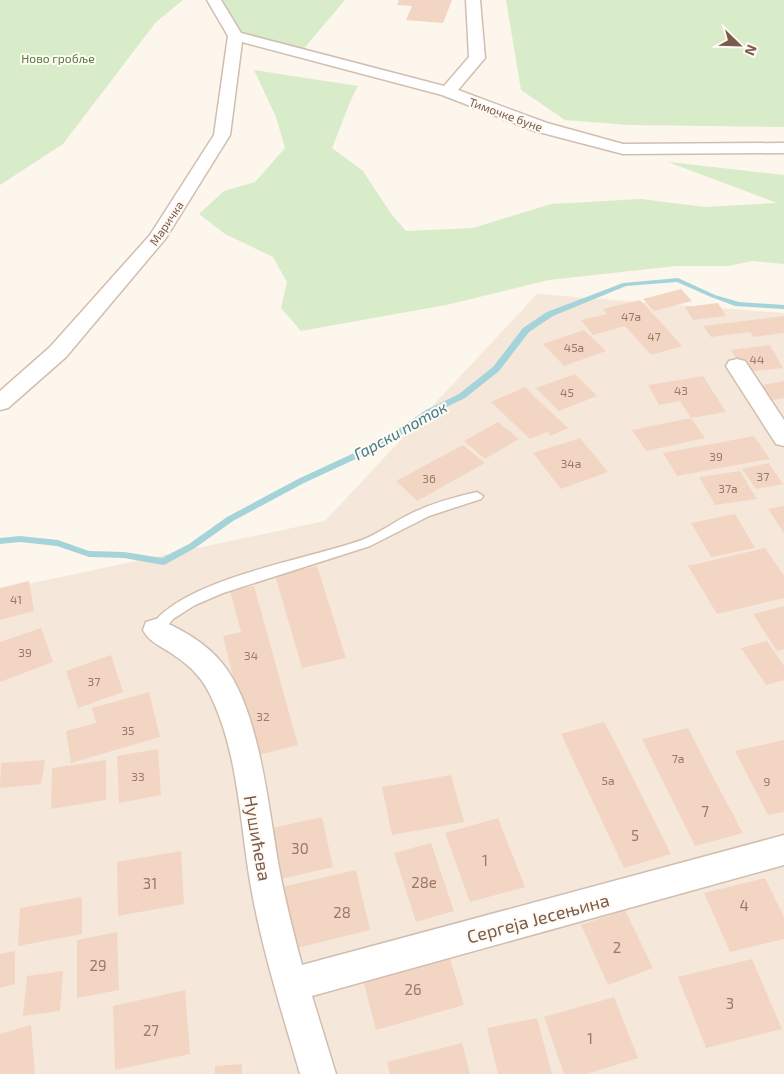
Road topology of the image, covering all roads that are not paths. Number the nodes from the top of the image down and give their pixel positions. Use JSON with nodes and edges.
{"nodes":[{"id":1,"x":214,"y":0,"type":"edge"},
{"id":2,"x":474,"y":0,"type":"edge"},
{"id":3,"x":235,"y":36,"type":"junction"},
{"id":4,"x":448,"y":92,"type":"junction"},
{"id":5,"x":784,"y":148,"type":"edge"},
{"id":6,"x":737,"y":366,"type":"dead end"},
{"id":7,"x":0,"y":403,"type":"edge"},
{"id":8,"x":784,"y":438,"type":"edge"},
{"id":9,"x":478,"y":496,"type":"dead end"},
{"id":10,"x":156,"y":630,"type":"joint"},
{"id":11,"x":784,"y":850,"type":"edge"},
{"id":12,"x":291,"y":985,"type":"junction"},
{"id":13,"x":318,"y":1074,"type":"edge"}],
"edges":[{"from":1,"to":3,"type":"street"},
{"from":2,"to":4,"type":"street"},
{"from":3,"to":4,"type":"street","name":"Тимочке буне"},
{"from":3,"to":7,"type":"street","name":"Маричка"},
{"from":4,"to":5,"type":"street","name":"Тимочке буне"},
{"from":6,"to":8,"type":"street"},
{"from":9,"to":10,"type":"lane"},
{"from":10,"to":12,"type":"street","name":"Нушићева"},
{"from":11,"to":12,"type":"street","name":"Сергеја Јесењина"},
{"from":12,"to":13,"type":"street","name":"Нушићева"}]}
